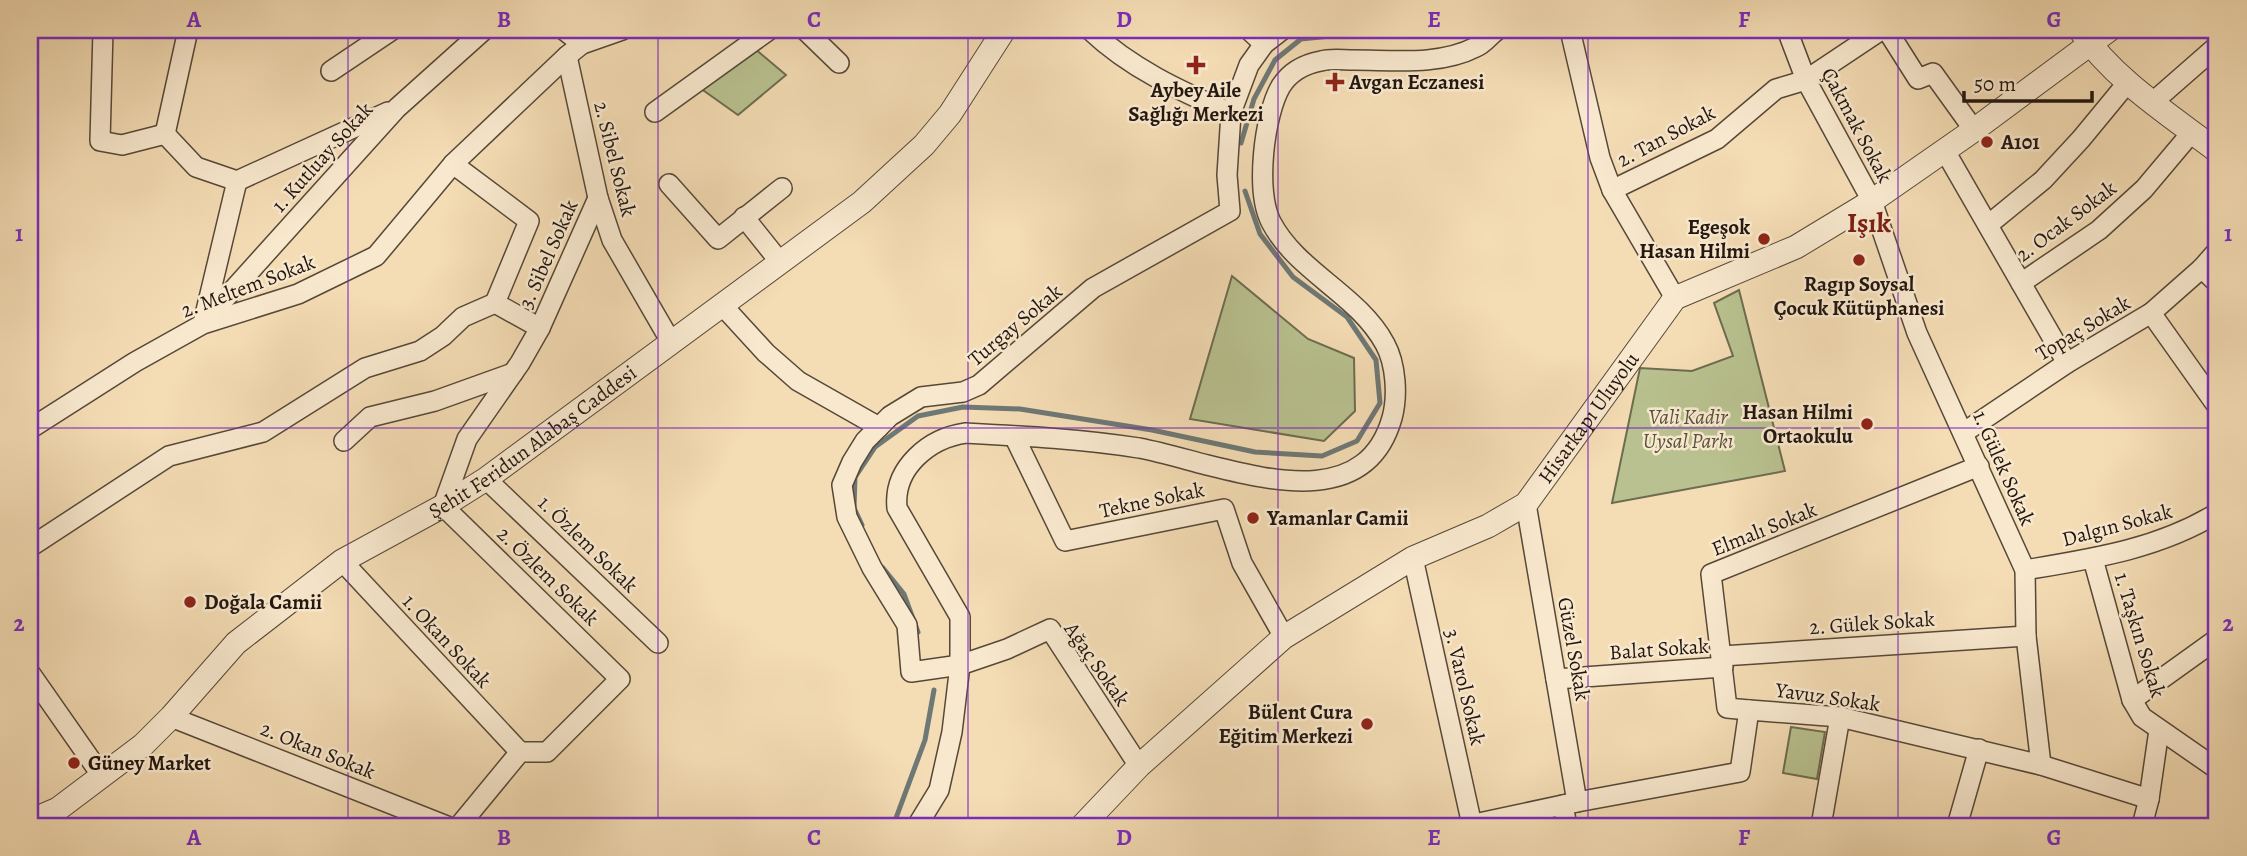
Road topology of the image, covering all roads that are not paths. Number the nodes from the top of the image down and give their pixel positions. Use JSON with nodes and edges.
{"nodes":[{"id":1,"x":103,"y":30,"type":"edge"},
{"id":2,"x":188,"y":30,"type":"edge"},
{"id":3,"x":392,"y":30,"type":"edge"},
{"id":4,"x":484,"y":30,"type":"edge"},
{"id":5,"x":564,"y":30,"type":"edge"},
{"id":6,"x":622,"y":30,"type":"edge"},
{"id":7,"x":769,"y":30,"type":"edge"},
{"id":8,"x":805,"y":30,"type":"edge"},
{"id":9,"x":1004,"y":30,"type":"edge"},
{"id":10,"x":1090,"y":30,"type":"edge"},
{"id":11,"x":1249,"y":30,"type":"edge"},
{"id":12,"x":1282,"y":30,"type":"edge"},
{"id":13,"x":1497,"y":30,"type":"edge"},
{"id":14,"x":1570,"y":30,"type":"edge"},
{"id":15,"x":1787,"y":30,"type":"edge"},
{"id":16,"x":1881,"y":30,"type":"edge"},
{"id":17,"x":1887,"y":30,"type":"edge"},
{"id":18,"x":2109,"y":30,"type":"edge"},
{"id":19,"x":2085,"y":37,"type":"edge"},
{"id":20,"x":1264,"y":44,"type":"junction"},
{"id":21,"x":2217,"y":46,"type":"edge"},
{"id":22,"x":575,"y":50,"type":"junction"},
{"id":23,"x":839,"y":63,"type":"dead end"},
{"id":24,"x":331,"y":71,"type":"dead end"},
{"id":25,"x":1806,"y":80,"type":"junction"},
{"id":26,"x":2128,"y":82,"type":"junction"},
{"id":27,"x":2153,"y":102,"type":"junction"},
{"id":28,"x":397,"y":108,"type":"junction"},
{"id":29,"x":655,"y":112,"type":"dead end"},
{"id":30,"x":1231,"y":113,"type":"junction"},
{"id":31,"x":1974,"y":130,"type":"junction"},
{"id":32,"x":2192,"y":132,"type":"junction"},
{"id":33,"x":165,"y":134,"type":"junction"},
{"id":34,"x":1228,"y":143,"type":"junction"},
{"id":35,"x":1945,"y":151,"type":"junction"},
{"id":36,"x":2217,"y":151,"type":"edge"},
{"id":37,"x":1262,"y":156,"type":"junction"},
{"id":38,"x":453,"y":164,"type":"junction"},
{"id":39,"x":237,"y":181,"type":"junction"},
{"id":40,"x":670,"y":184,"type":"dead end"},
{"id":41,"x":782,"y":188,"type":"dead end"},
{"id":42,"x":1612,"y":190,"type":"junction"},
{"id":43,"x":598,"y":198,"type":"junction"},
{"id":44,"x":1872,"y":201,"type":"junction"},
{"id":45,"x":744,"y":217,"type":"junction"},
{"id":46,"x":1988,"y":225,"type":"junction"},
{"id":47,"x":2217,"y":251,"type":"edge"},
{"id":48,"x":780,"y":262,"type":"junction"},
{"id":49,"x":2202,"y":268,"type":"junction"},
{"id":50,"x":2217,"y":283,"type":"edge"},
{"id":51,"x":2021,"y":284,"type":"junction"},
{"id":52,"x":1675,"y":298,"type":"junction"},
{"id":53,"x":495,"y":303,"type":"junction"},
{"id":54,"x":722,"y":305,"type":"junction"},
{"id":55,"x":2151,"y":313,"type":"junction"},
{"id":56,"x":203,"y":324,"type":"junction"},
{"id":57,"x":540,"y":328,"type":"junction"},
{"id":58,"x":671,"y":342,"type":"junction"},
{"id":59,"x":2067,"y":363,"type":"junction"},
{"id":60,"x":513,"y":373,"type":"junction"},
{"id":61,"x":2217,"y":407,"type":"edge"},
{"id":62,"x":879,"y":427,"type":"junction"},
{"id":63,"x":30,"y":429,"type":"edge"},
{"id":64,"x":1963,"y":433,"type":"junction"},
{"id":65,"x":1014,"y":436,"type":"junction"},
{"id":66,"x":344,"y":441,"type":"dead end"},
{"id":67,"x":1979,"y":466,"type":"junction"},
{"id":68,"x":486,"y":479,"type":"junction"},
{"id":69,"x":1526,"y":504,"type":"junction"},
{"id":70,"x":443,"y":506,"type":"junction"},
{"id":71,"x":2217,"y":513,"type":"edge"},
{"id":72,"x":30,"y":547,"type":"edge"},
{"id":73,"x":1413,"y":558,"type":"junction"},
{"id":74,"x":2093,"y":559,"type":"junction"},
{"id":75,"x":342,"y":561,"type":"junction"},
{"id":76,"x":2025,"y":570,"type":"junction"},
{"id":77,"x":2026,"y":636,"type":"junction"},
{"id":78,"x":1284,"y":637,"type":"junction"},
{"id":79,"x":2217,"y":639,"type":"edge"},
{"id":80,"x":658,"y":643,"type":"dead end"},
{"id":81,"x":1722,"y":662,"type":"junction"},
{"id":82,"x":960,"y":665,"type":"junction"},
{"id":83,"x":30,"y":673,"type":"edge"},
{"id":84,"x":1556,"y":679,"type":"junction"},
{"id":85,"x":2132,"y":701,"type":"junction"},
{"id":86,"x":1749,"y":710,"type":"junction"},
{"id":87,"x":172,"y":717,"type":"junction"},
{"id":88,"x":1840,"y":717,"type":"junction"},
{"id":89,"x":2159,"y":730,"type":"junction"},
{"id":90,"x":1979,"y":749,"type":"junction"},
{"id":91,"x":520,"y":752,"type":"junction"},
{"id":92,"x":2041,"y":765,"type":"junction"},
{"id":93,"x":1139,"y":766,"type":"junction"},
{"id":94,"x":2217,"y":769,"type":"edge"},
{"id":95,"x":102,"y":776,"type":"junction"},
{"id":96,"x":2149,"y":799,"type":"junction"},
{"id":97,"x":1570,"y":803,"type":"junction"},
{"id":98,"x":30,"y":821,"type":"edge"},
{"id":99,"x":1509,"y":821,"type":"edge"},
{"id":100,"x":1469,"y":825,"type":"edge"},
{"id":101,"x":447,"y":826,"type":"edge"},
{"id":102,"x":459,"y":826,"type":"edge"},
{"id":103,"x":917,"y":826,"type":"edge"},
{"id":104,"x":1082,"y":826,"type":"edge"},
{"id":105,"x":1567,"y":826,"type":"edge"},
{"id":106,"x":1821,"y":826,"type":"edge"},
{"id":107,"x":1957,"y":826,"type":"edge"},
{"id":108,"x":2142,"y":826,"type":"edge"}],
"edges":[{"from":1,"to":33,"type":"street"},
{"from":2,"to":33,"type":"street"},
{"from":3,"to":24,"type":"street"},
{"from":4,"to":28,"type":"street","name":"1. Kutluay Sokak"},
{"from":5,"to":22,"type":"street"},
{"from":6,"to":22,"type":"street","name":"2. Meltem Sokak"},
{"from":7,"to":29,"type":"street"},
{"from":8,"to":23,"type":"street"},
{"from":9,"to":48,"type":"street","name":"Şehit Feridun Alabaş Caddesi"},
{"from":10,"to":30,"type":"street"},
{"from":11,"to":20,"type":"street"},
{"from":12,"to":20,"type":"street"},
{"from":13,"to":37,"type":"street"},
{"from":14,"to":42,"type":"street"},
{"from":15,"to":25,"type":"street","name":"Çakmak Sokak"},
{"from":16,"to":25,"type":"street","name":"2. Tan Sokak"},
{"from":17,"to":31,"type":"street"},
{"from":18,"to":19,"type":"street"},
{"from":19,"to":26,"type":"street"},
{"from":19,"to":31,"type":"street"},
{"from":20,"to":30,"type":"street"},
{"from":21,"to":27,"type":"street"},
{"from":22,"to":38,"type":"street","name":"2. Meltem Sokak"},
{"from":22,"to":43,"type":"street","name":"2. Sibel Sokak"},
{"from":25,"to":42,"type":"street","name":"2. Tan Sokak"},
{"from":25,"to":44,"type":"street","name":"Çakmak Sokak"},
{"from":26,"to":27,"type":"street"},
{"from":26,"to":46,"type":"street"},
{"from":27,"to":32,"type":"street"},
{"from":28,"to":39,"type":"street"},
{"from":28,"to":56,"type":"street","name":"1. Kutluay Sokak"},
{"from":30,"to":34,"type":"street"},
{"from":31,"to":35,"type":"street"},
{"from":32,"to":36,"type":"street"},
{"from":32,"to":51,"type":"street","name":"2. Ocak Sokak"},
{"from":33,"to":39,"type":"street"},
{"from":34,"to":37,"type":"street"},
{"from":34,"to":62,"type":"street","name":"Turgay Sokak"},
{"from":35,"to":44,"type":"street"},
{"from":35,"to":46,"type":"street"},
{"from":37,"to":65,"type":"street"},
{"from":38,"to":53,"type":"street"},
{"from":38,"to":56,"type":"street","name":"2. Meltem Sokak"},
{"from":39,"to":56,"type":"street"},
{"from":40,"to":45,"type":"street"},
{"from":41,"to":45,"type":"street"},
{"from":42,"to":52,"type":"street"},
{"from":43,"to":57,"type":"street","name":"3. Sibel Sokak"},
{"from":43,"to":58,"type":"street","name":"2. Sibel Sokak"},
{"from":44,"to":52,"type":"street"},
{"from":44,"to":64,"type":"street","name":"1. Gülek Sokak"},
{"from":45,"to":48,"type":"street"},
{"from":46,"to":51,"type":"street"},
{"from":47,"to":49,"type":"street","name":"Topaç Sokak"},
{"from":48,"to":54,"type":"street","name":"Şehit Feridun Alabaş Caddesi"},
{"from":49,"to":50,"type":"street"},
{"from":49,"to":55,"type":"street","name":"Topaç Sokak"},
{"from":51,"to":59,"type":"street"},
{"from":52,"to":69,"type":"street","name":"Hisarkapı Uluyolu"},
{"from":53,"to":57,"type":"street"},
{"from":53,"to":72,"type":"street"},
{"from":54,"to":58,"type":"street","name":"Şehit Feridun Alabaş Caddesi"},
{"from":54,"to":62,"type":"street"},
{"from":55,"to":59,"type":"street","name":"Topaç Sokak"},
{"from":55,"to":61,"type":"street"},
{"from":56,"to":63,"type":"street","name":"2. Meltem Sokak"},
{"from":57,"to":60,"type":"street","name":"3. Sibel Sokak"},
{"from":58,"to":68,"type":"street","name":"Şehit Feridun Alabaş Caddesi"},
{"from":59,"to":64,"type":"street","name":"Topaç Sokak"},
{"from":60,"to":66,"type":"street"},
{"from":60,"to":70,"type":"street","name":"3. Sibel Sokak"},
{"from":62,"to":82,"type":"street","name":"Turgay Sokak"},
{"from":64,"to":67,"type":"street","name":"1. Gülek Sokak"},
{"from":65,"to":78,"type":"street","name":"Tekne Sokak"},
{"from":65,"to":82,"type":"street"},
{"from":67,"to":76,"type":"street","name":"1. Gülek Sokak"},
{"from":67,"to":81,"type":"street","name":"Elmalı Sokak"},
{"from":68,"to":70,"type":"street","name":"Şehit Feridun Alabaş Caddesi"},
{"from":68,"to":80,"type":"street","name":"1. Özlem Sokak"},
{"from":69,"to":73,"type":"street","name":"Hisarkapı Uluyolu"},
{"from":69,"to":84,"type":"street","name":"Güzel Sokak"},
{"from":70,"to":75,"type":"street","name":"Şehit Feridun Alabaş Caddesi"},
{"from":70,"to":91,"type":"street","name":"2. Özlem Sokak"},
{"from":71,"to":74,"type":"street","name":"Dalgın Sokak"},
{"from":73,"to":78,"type":"street","name":"Hisarkapı Uluyolu"},
{"from":73,"to":100,"type":"street","name":"3. Varol Sokak"},
{"from":74,"to":76,"type":"street","name":"Dalgın Sokak"},
{"from":74,"to":85,"type":"street","name":"1. Taşkın Sokak"},
{"from":75,"to":87,"type":"street","name":"Şehit Feridun Alabaş Caddesi"},
{"from":75,"to":91,"type":"street","name":"1. Okan Sokak"},
{"from":76,"to":77,"type":"street","name":"1. Gülek Sokak"},
{"from":77,"to":81,"type":"street","name":"2. Gülek Sokak"},
{"from":77,"to":92,"type":"street","name":"1. Gülek Sokak"},
{"from":78,"to":93,"type":"street","name":"Hisarkapı Uluyolu"},
{"from":79,"to":85,"type":"street"},
{"from":81,"to":84,"type":"street","name":"Balat Sokak"},
{"from":81,"to":86,"type":"street","name":"Elmalı Sokak"},
{"from":82,"to":93,"type":"street","name":"Ağaç Sokak"},
{"from":82,"to":103,"type":"street"},
{"from":83,"to":95,"type":"street"},
{"from":84,"to":97,"type":"street","name":"Güzel Sokak"},
{"from":85,"to":89,"type":"street","name":"1. Taşkın Sokak"},
{"from":86,"to":88,"type":"street","name":"Yavuz Sokak"},
{"from":86,"to":97,"type":"street","name":"Yavuz Sokak"},
{"from":87,"to":95,"type":"street","name":"Şehit Feridun Alabaş Caddesi"},
{"from":87,"to":101,"type":"street","name":"2. Okan Sokak"},
{"from":88,"to":90,"type":"street","name":"Yavuz Sokak"},
{"from":88,"to":106,"type":"street"},
{"from":89,"to":94,"type":"street","name":"1. Taşkın Sokak"},
{"from":89,"to":96,"type":"street"},
{"from":90,"to":92,"type":"street","name":"Yavuz Sokak"},
{"from":90,"to":107,"type":"street"},
{"from":91,"to":102,"type":"street"},
{"from":92,"to":96,"type":"street","name":"Yavuz Sokak"},
{"from":93,"to":104,"type":"street","name":"Hisarkapı Uluyolu"},
{"from":95,"to":98,"type":"street","name":"Şehit Feridun Alabaş Caddesi"},
{"from":96,"to":108,"type":"street"},
{"from":97,"to":99,"type":"street","name":"Yavuz Sokak"},
{"from":97,"to":105,"type":"street","name":"Güzel Sokak"},
{"from":99,"to":100,"type":"street","name":"Yavuz Sokak"}]}
